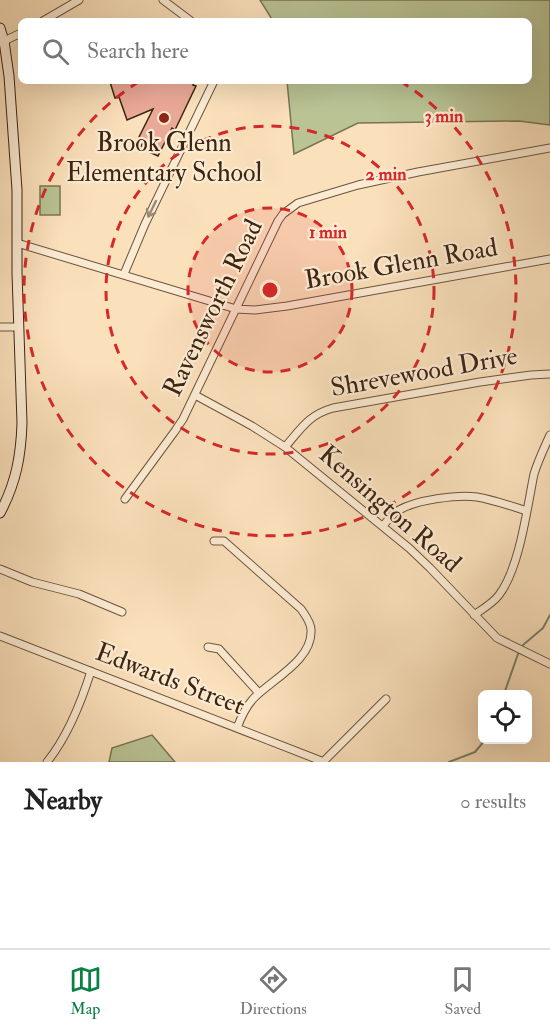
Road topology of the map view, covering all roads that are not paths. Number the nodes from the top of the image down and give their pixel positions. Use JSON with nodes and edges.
{"nodes":[{"id":1,"x":79,"y":0,"type":"edge"},
{"id":2,"x":163,"y":0,"type":"edge"},
{"id":3,"x":48,"y":18,"type":"edge"},
{"id":4,"x":187,"y":18,"type":"edge"},
{"id":5,"x":0,"y":28,"type":"edge"},
{"id":6,"x":18,"y":34,"type":"edge"},
{"id":7,"x":4,"y":41,"type":"junction"},
{"id":8,"x":213,"y":84,"type":"edge"},
{"id":9,"x":550,"y":148,"type":"edge"},
{"id":10,"x":17,"y":243,"type":"junction"},
{"id":11,"x":550,"y":259,"type":"edge"},
{"id":12,"x":124,"y":274,"type":"junction"},
{"id":13,"x":236,"y":309,"type":"junction"},
{"id":14,"x":0,"y":327,"type":"edge"},
{"id":15,"x":19,"y":327,"type":"junction"},
{"id":16,"x":550,"y":374,"type":"edge"},
{"id":17,"x":195,"y":395,"type":"junction"},
{"id":18,"x":550,"y":435,"type":"edge"},
{"id":19,"x":285,"y":447,"type":"junction"},
{"id":20,"x":125,"y":498,"type":"dead end"},
{"id":21,"x":527,"y":511,"type":"junction"},
{"id":22,"x":0,"y":513,"type":"edge"},
{"id":23,"x":383,"y":526,"type":"junction"},
{"id":24,"x":214,"y":541,"type":"dead end"},
{"id":25,"x":0,"y":569,"type":"edge"},
{"id":26,"x":122,"y":612,"type":"dead end"},
{"id":27,"x":474,"y":615,"type":"junction"},
{"id":28,"x":0,"y":636,"type":"edge"},
{"id":29,"x":208,"y":647,"type":"dead end"},
{"id":30,"x":550,"y":664,"type":"edge"},
{"id":31,"x":90,"y":671,"type":"junction"},
{"id":32,"x":259,"y":693,"type":"junction"},
{"id":33,"x":386,"y":699,"type":"dead end"},
{"id":34,"x":237,"y":728,"type":"junction"},
{"id":35,"x":47,"y":762,"type":"edge"},
{"id":36,"x":324,"y":762,"type":"edge"}],
"edges":[{"from":1,"to":3,"type":"street"},
{"from":2,"to":4,"type":"street"},
{"from":5,"to":7,"type":"street"},
{"from":6,"to":7,"type":"street"},
{"from":7,"to":10,"type":"street"},
{"from":8,"to":12,"type":"street","one_way":true},
{"from":9,"to":13,"type":"street","name":"Ravensworth Road"},
{"from":10,"to":12,"type":"street","name":"Brook Glenn Road"},
{"from":10,"to":15,"type":"street"},
{"from":11,"to":13,"type":"street","name":"Brook Glenn Road"},
{"from":12,"to":13,"type":"street","name":"Brook Glenn Road"},
{"from":13,"to":17,"type":"street","name":"Ravensworth Road"},
{"from":14,"to":15,"type":"street"},
{"from":15,"to":22,"type":"street"},
{"from":16,"to":19,"type":"street","name":"Shrevewood Drive"},
{"from":17,"to":19,"type":"street","name":"Kensington Road"},
{"from":17,"to":20,"type":"street","name":"Ravensworth Road"},
{"from":18,"to":21,"type":"street"},
{"from":19,"to":23,"type":"street","name":"Kensington Road"},
{"from":21,"to":23,"type":"street"},
{"from":21,"to":27,"type":"street"},
{"from":23,"to":27,"type":"street","name":"Kensington Road"},
{"from":24,"to":32,"type":"street"},
{"from":25,"to":26,"type":"street"},
{"from":27,"to":30,"type":"street","name":"Kensington Road"},
{"from":28,"to":31,"type":"street","name":"Edwards Street"},
{"from":29,"to":32,"type":"street"},
{"from":31,"to":34,"type":"street","name":"Edwards Street"},
{"from":31,"to":35,"type":"street"},
{"from":32,"to":34,"type":"street"},
{"from":33,"to":36,"type":"street"},
{"from":34,"to":36,"type":"street","name":"Edwards Street"}]}
